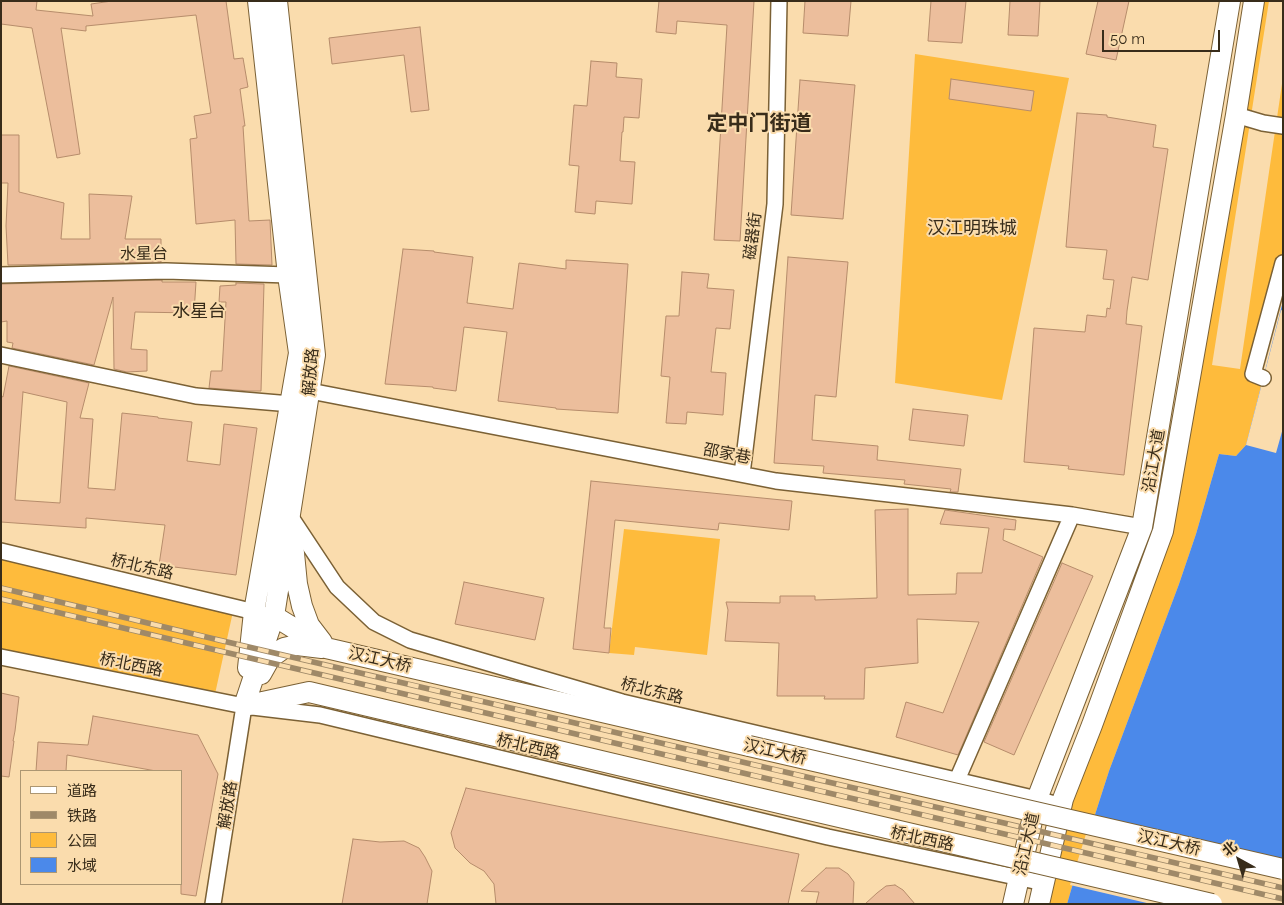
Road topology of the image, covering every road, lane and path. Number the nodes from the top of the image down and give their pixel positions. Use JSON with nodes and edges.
{"nodes":[{"id":1,"x":258,"y":1,"type":"edge"},
{"id":2,"x":277,"y":1,"type":"edge"},
{"id":3,"x":779,"y":1,"type":"edge"},
{"id":4,"x":1230,"y":1,"type":"edge"},
{"id":5,"x":1254,"y":1,"type":"edge"},
{"id":6,"x":1236,"y":115,"type":"junction"},
{"id":7,"x":1283,"y":126,"type":"edge"},
{"id":8,"x":1283,"y":263,"type":"edge"},
{"id":9,"x":1,"y":275,"type":"edge"},
{"id":10,"x":288,"y":275,"type":"junction"},
{"id":11,"x":1,"y":355,"type":"edge"},
{"id":12,"x":1263,"y":378,"type":"dead end"},
{"id":13,"x":310,"y":392,"type":"junction"},
{"id":14,"x":291,"y":404,"type":"junction"},
{"id":15,"x":742,"y":474,"type":"junction"},
{"id":16,"x":1072,"y":515,"type":"junction"},
{"id":17,"x":290,"y":516,"type":"junction"},
{"id":18,"x":1142,"y":527,"type":"junction"},
{"id":19,"x":1,"y":551,"type":"edge"},
{"id":20,"x":254,"y":612,"type":"junction"},
{"id":21,"x":274,"y":616,"type":"junction"},
{"id":22,"x":326,"y":648,"type":"junction"},
{"id":23,"x":1,"y":657,"type":"edge"},
{"id":24,"x":244,"y":706,"type":"junction"},
{"id":25,"x":957,"y":780,"type":"junction"},
{"id":26,"x":1037,"y":799,"type":"junction"},
{"id":27,"x":1061,"y":806,"type":"junction"},
{"id":28,"x":1283,"y":869,"type":"edge"},
{"id":29,"x":1019,"y":877,"type":"junction"},
{"id":30,"x":1044,"y":883,"type":"junction"},
{"id":31,"x":212,"y":904,"type":"edge"},
{"id":32,"x":1014,"y":904,"type":"edge"},
{"id":33,"x":1039,"y":904,"type":"edge"},
{"id":34,"x":1212,"y":904,"type":"edge"}],
"edges":[{"from":1,"to":10,"type":"main road","name":"解放路"},
{"from":2,"to":13,"type":"main road","name":"解放路"},
{"from":3,"to":15,"type":"street","name":"磁器街"},
{"from":4,"to":18,"type":"main road","name":"沿江大道"},
{"from":5,"to":6,"type":"main road","name":"沿江大道"},
{"from":6,"to":7,"type":"street"},
{"from":6,"to":27,"type":"main road","name":"沿江大道"},
{"from":8,"to":12,"type":"street"},
{"from":9,"to":10,"type":"street","name":"水星台"},
{"from":10,"to":14,"type":"main road","name":"解放路"},
{"from":11,"to":14,"type":"street"},
{"from":13,"to":15,"type":"street","name":"邵家巷"},
{"from":13,"to":17,"type":"main road","name":"解放路"},
{"from":14,"to":20,"type":"main road","name":"解放路"},
{"from":15,"to":16,"type":"street","name":"邵家巷"},
{"from":16,"to":18,"type":"street","name":"邵家巷"},
{"from":16,"to":25,"type":"street"},
{"from":17,"to":21,"type":"main road","name":"解放路"},
{"from":17,"to":22,"type":"main road"},
{"from":17,"to":25,"type":"street","name":"桥北东路"},
{"from":18,"to":26,"type":"main road","name":"沿江大道"},
{"from":19,"to":20,"type":"street","name":"桥北东路"},
{"from":20,"to":21,"type":"street","name":"桥北东路"},
{"from":20,"to":24,"type":"main road","name":"解放路"},
{"from":21,"to":22,"type":"main road","name":"汉江大桥"},
{"from":21,"to":24,"type":"main road","name":"解放路"},
{"from":22,"to":24,"type":"main road"},
{"from":22,"to":28,"type":"main road","name":"汉江大桥","bridge":true},
{"from":23,"to":24,"type":"street","name":"桥北西路"},
{"from":24,"to":29,"type":"street","name":"桥北西路"},
{"from":24,"to":31,"type":"street","name":"解放路"},
{"from":24,"to":34,"type":"main road","bridge":true},
{"from":25,"to":26,"type":"street","name":"桥北东路"},
{"from":26,"to":27,"type":"street","name":"桥北东路"},
{"from":26,"to":29,"type":"main road","name":"沿江大道"},
{"from":27,"to":30,"type":"main road","name":"沿江大道"},
{"from":29,"to":30,"type":"street","name":"桥北西路"},
{"from":29,"to":32,"type":"main road","name":"沿江大道"},
{"from":30,"to":33,"type":"main road","name":"沿江大道"}]}
